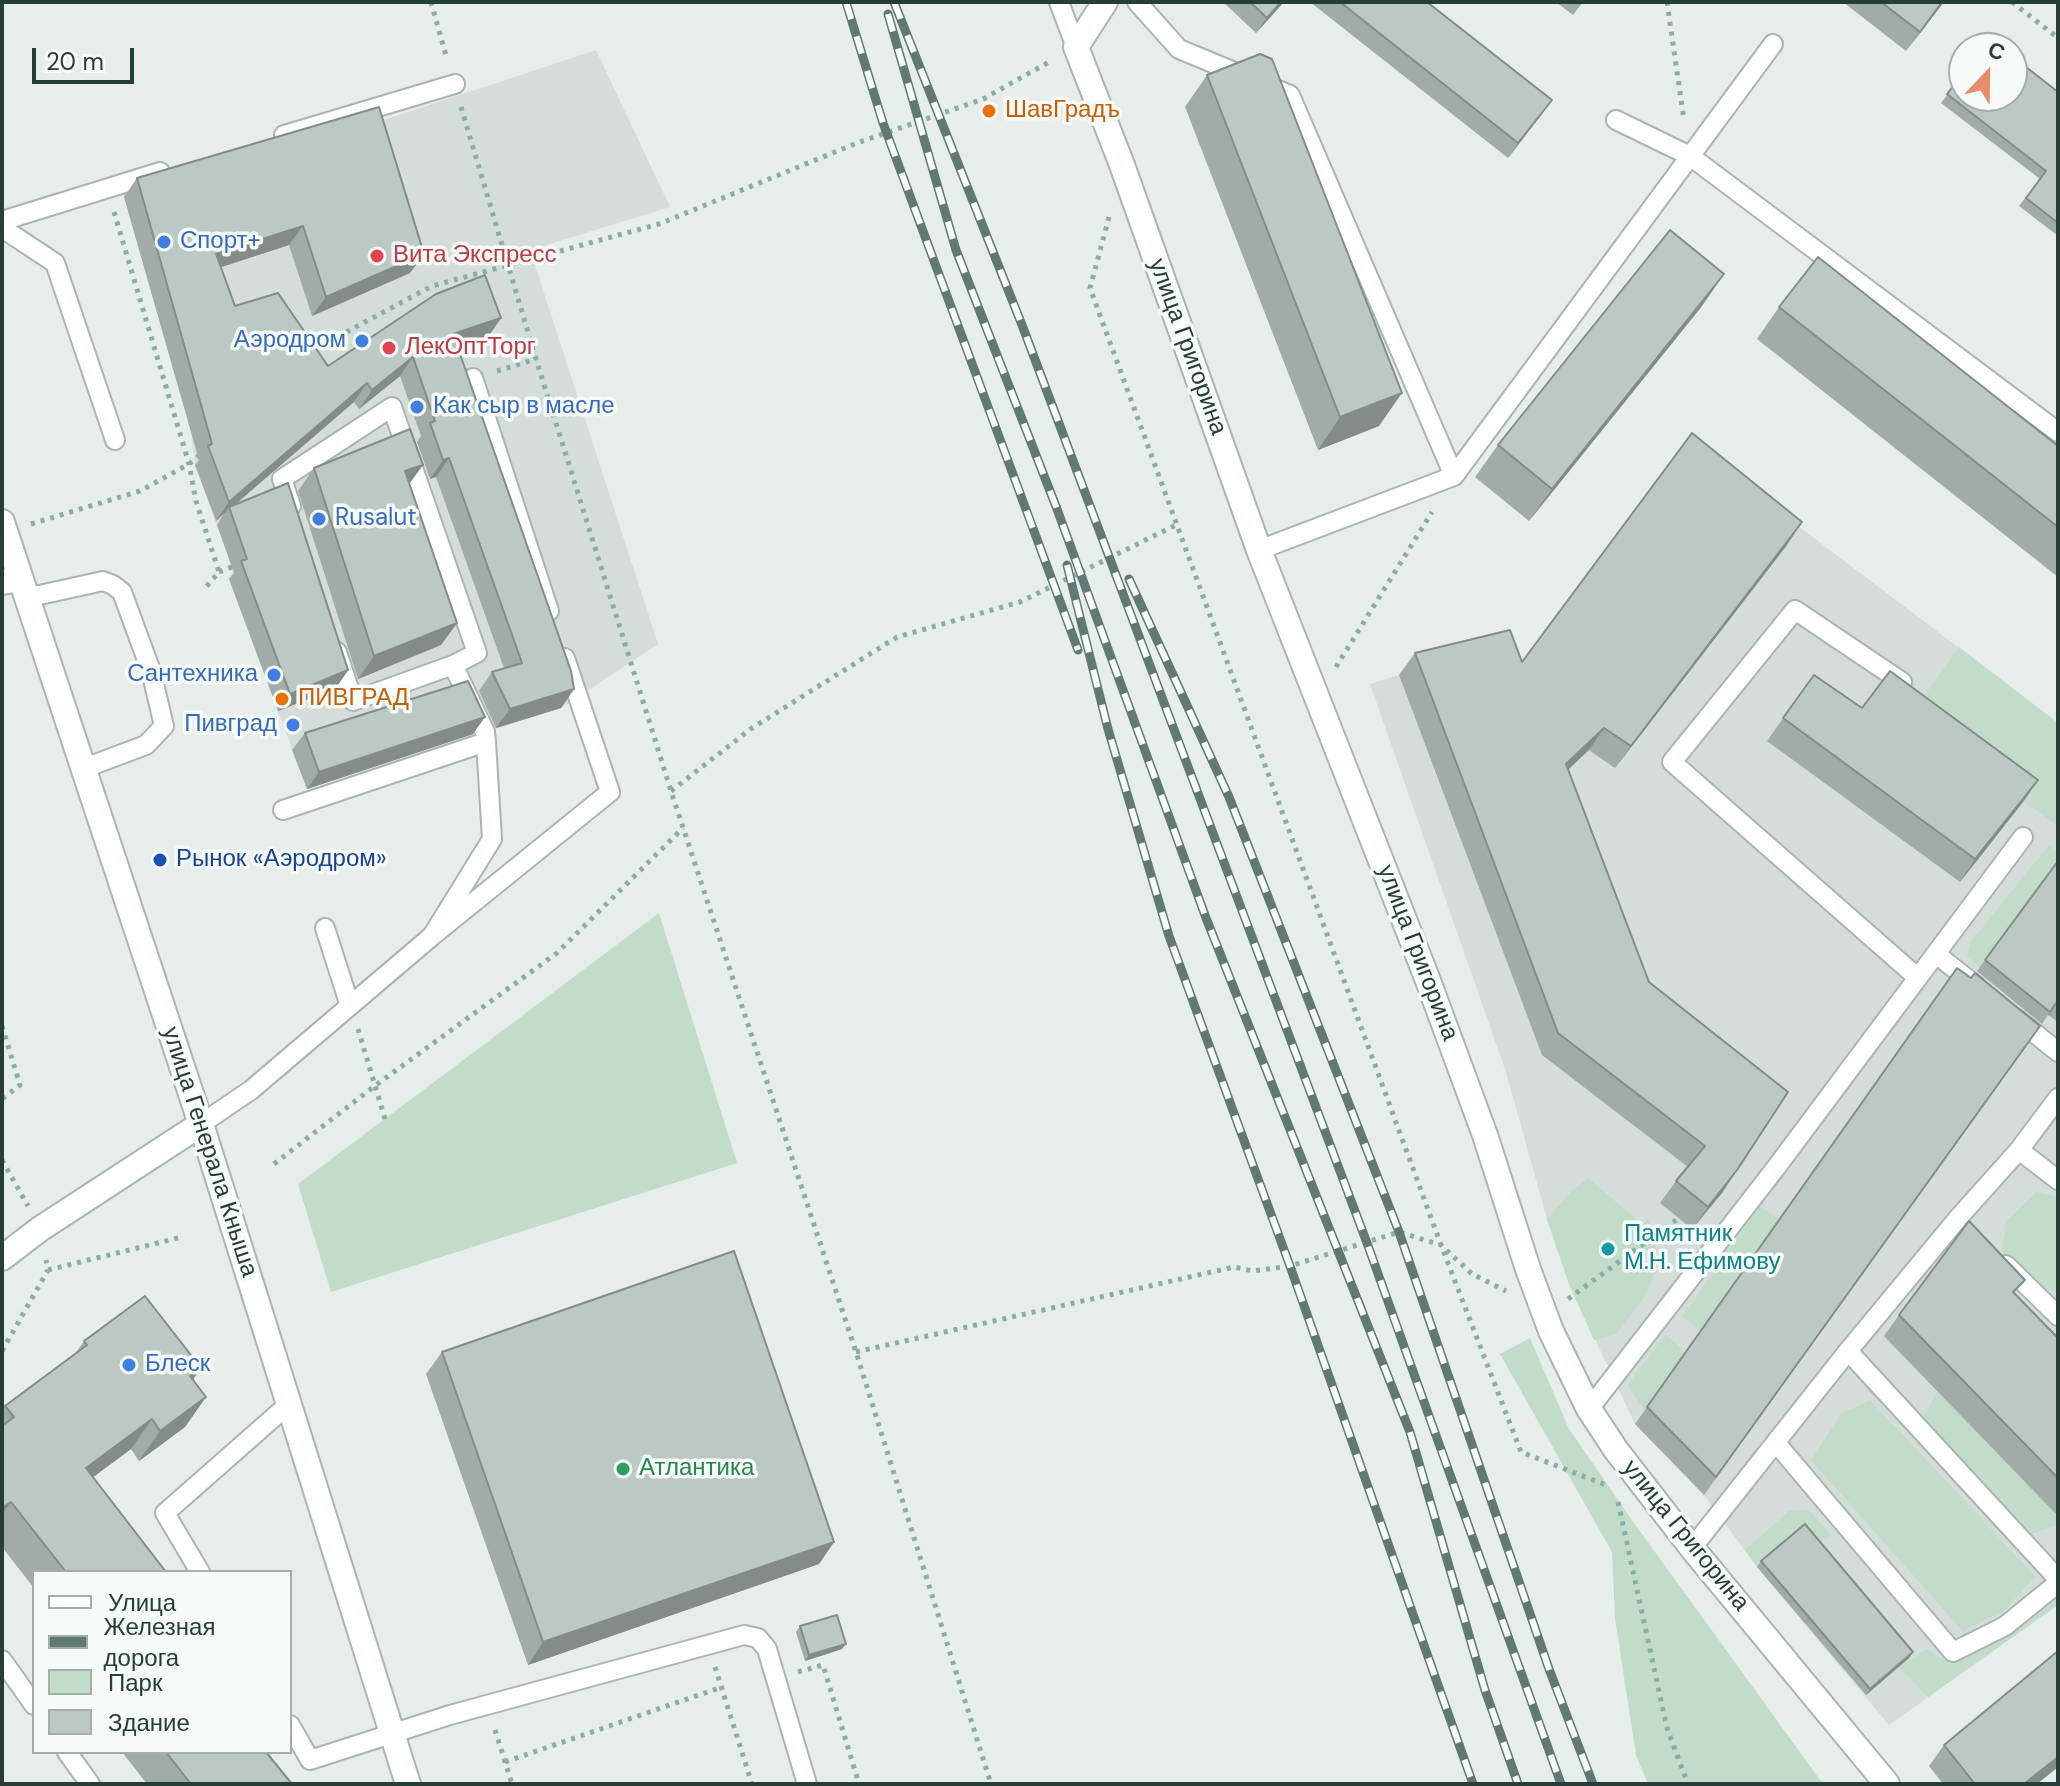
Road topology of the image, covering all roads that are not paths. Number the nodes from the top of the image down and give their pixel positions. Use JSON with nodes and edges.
{"nodes":[{"id":1,"x":1059,"y":2,"type":"edge"},
{"id":2,"x":1105,"y":2,"type":"edge"},
{"id":3,"x":1137,"y":2,"type":"edge"},
{"id":4,"x":1773,"y":44,"type":"dead end"},
{"id":5,"x":1076,"y":47,"type":"junction"},
{"id":6,"x":455,"y":84,"type":"road end"},
{"id":7,"x":1616,"y":120,"type":"dead end"},
{"id":8,"x":272,"y":139,"type":"edge"},
{"id":9,"x":1690,"y":156,"type":"junction"},
{"id":10,"x":181,"y":166,"type":"edge"},
{"id":11,"x":2,"y":221,"type":"edge"},
{"id":12,"x":2,"y":228,"type":"edge"},
{"id":13,"x":473,"y":378,"type":"road end"},
{"id":14,"x":2058,"y":432,"type":"edge"},
{"id":15,"x":115,"y":440,"type":"dead end"},
{"id":16,"x":1454,"y":476,"type":"junction"},
{"id":17,"x":294,"y":518,"type":"edge"},
{"id":18,"x":3,"y":525,"type":"edge"},
{"id":19,"x":1259,"y":550,"type":"junction"},
{"id":20,"x":16,"y":586,"type":"edge"},
{"id":21,"x":330,"y":629,"type":"edge"},
{"id":22,"x":453,"y":665,"type":"junction"},
{"id":23,"x":1902,"y":682,"type":"edge"},
{"id":24,"x":486,"y":742,"type":"junction"},
{"id":25,"x":82,"y":769,"type":"junction"},
{"id":26,"x":283,"y":810,"type":"dead end"},
{"id":27,"x":2023,"y":837,"type":"dead end"},
{"id":28,"x":325,"y":928,"type":"dead end"},
{"id":29,"x":432,"y":936,"type":"junction"},
{"id":30,"x":1936,"y":954,"type":"junction"},
{"id":31,"x":1918,"y":978,"type":"junction"},
{"id":32,"x":350,"y":1006,"type":"junction"},
{"id":33,"x":2058,"y":1052,"type":"edge"},
{"id":34,"x":2058,"y":1098,"type":"edge"},
{"id":35,"x":201,"y":1124,"type":"junction"},
{"id":36,"x":2019,"y":1150,"type":"junction"},
{"id":37,"x":2058,"y":1180,"type":"edge"},
{"id":38,"x":1992,"y":1250,"type":"edge"},
{"id":39,"x":2,"y":1258,"type":"edge"},
{"id":40,"x":2058,"y":1316,"type":"edge"},
{"id":41,"x":1848,"y":1351,"type":"junction"},
{"id":42,"x":289,"y":1404,"type":"junction"},
{"id":43,"x":1589,"y":1409,"type":"junction"},
{"id":44,"x":1776,"y":1443,"type":"junction"},
{"id":45,"x":1692,"y":1548,"type":"junction"},
{"id":46,"x":199,"y":1570,"type":"edge"},
{"id":47,"x":2058,"y":1581,"type":"edge"},
{"id":48,"x":2,"y":1660,"type":"edge"},
{"id":49,"x":32,"y":1702,"type":"edge"},
{"id":50,"x":292,"y":1728,"type":"edge"},
{"id":51,"x":392,"y":1733,"type":"junction"},
{"id":52,"x":68,"y":1754,"type":"edge"},
{"id":53,"x":90,"y":1784,"type":"edge"},
{"id":54,"x":408,"y":1784,"type":"edge"},
{"id":55,"x":807,"y":1784,"type":"edge"},
{"id":56,"x":1887,"y":1784,"type":"edge"}],
"edges":[{"from":1,"to":5,"type":"lane"},
{"from":2,"to":5,"type":"street"},
{"from":3,"to":16,"type":"lane"},
{"from":4,"to":9,"type":"lane"},
{"from":5,"to":19,"type":"street","name":"улица Григорина"},
{"from":6,"to":8,"type":"lane"},
{"from":7,"to":9,"type":"lane"},
{"from":9,"to":14,"type":"lane"},
{"from":9,"to":16,"type":"lane"},
{"from":10,"to":11,"type":"lane"},
{"from":12,"to":15,"type":"lane"},
{"from":13,"to":29,"type":"lane"},
{"from":16,"to":19,"type":"lane"},
{"from":17,"to":22,"type":"lane"},
{"from":18,"to":20,"type":"street","name":"улица Генерала Кныша"},
{"from":19,"to":43,"type":"street","name":"улица Григорина"},
{"from":20,"to":25,"type":"street","name":"улица Генерала Кныша"},
{"from":20,"to":25,"type":"lane"},
{"from":21,"to":22,"type":"lane"},
{"from":22,"to":24,"type":"lane"},
{"from":23,"to":31,"type":"lane"},
{"from":24,"to":26,"type":"lane"},
{"from":24,"to":29,"type":"lane"},
{"from":25,"to":35,"type":"street","name":"улица Генерала Кныша"},
{"from":27,"to":30,"type":"lane"},
{"from":28,"to":32,"type":"lane"},
{"from":29,"to":32,"type":"lane"},
{"from":30,"to":31,"type":"lane"},
{"from":30,"to":33,"type":"lane"},
{"from":31,"to":43,"type":"lane"},
{"from":32,"to":35,"type":"lane"},
{"from":34,"to":36,"type":"lane"},
{"from":35,"to":39,"type":"street"},
{"from":35,"to":42,"type":"street","name":"улица Генерала Кныша"},
{"from":36,"to":37,"type":"lane"},
{"from":36,"to":41,"type":"lane"},
{"from":38,"to":40,"type":"lane"},
{"from":41,"to":44,"type":"lane"},
{"from":41,"to":47,"type":"lane"},
{"from":42,"to":46,"type":"lane"},
{"from":42,"to":51,"type":"street","name":"улица Генерала Кныша"},
{"from":43,"to":45,"type":"street","name":"улица Григорина"},
{"from":44,"to":45,"type":"lane"},
{"from":44,"to":47,"type":"lane"},
{"from":45,"to":56,"type":"street","name":"улица Григорина"},
{"from":48,"to":49,"type":"lane"},
{"from":50,"to":51,"type":"lane"},
{"from":51,"to":54,"type":"street","name":"улица Генерала Кныша"},
{"from":51,"to":55,"type":"lane"},
{"from":52,"to":53,"type":"lane"}]}
